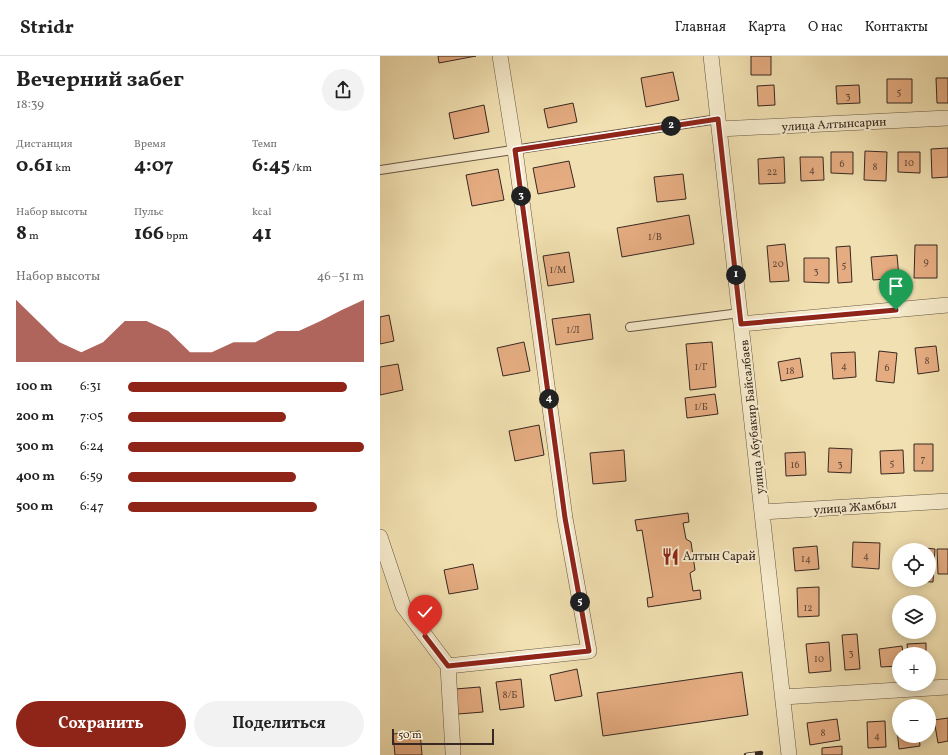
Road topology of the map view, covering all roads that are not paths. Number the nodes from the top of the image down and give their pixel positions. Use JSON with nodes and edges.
{"nodes":[{"id":1,"x":500,"y":56,"type":"edge"},
{"id":2,"x":711,"y":56,"type":"edge"},
{"id":3,"x":948,"y":118,"type":"edge"},
{"id":4,"x":719,"y":124,"type":"junction"},
{"id":5,"x":515,"y":150,"type":"junction"},
{"id":6,"x":380,"y":170,"type":"edge"},
{"id":7,"x":948,"y":306,"type":"edge"},
{"id":8,"x":741,"y":318,"type":"junction"},
{"id":9,"x":630,"y":327,"type":"dead end"},
{"id":10,"x":948,"y":501,"type":"edge"},
{"id":11,"x":762,"y":512,"type":"junction"},
{"id":12,"x":380,"y":537,"type":"edge"},
{"id":13,"x":448,"y":666,"type":"junction"},
{"id":14,"x":948,"y":687,"type":"edge"},
{"id":15,"x":783,"y":697,"type":"junction"},
{"id":16,"x":453,"y":752,"type":"dead end"},
{"id":17,"x":789,"y":755,"type":"edge"}],
"edges":[{"from":1,"to":5,"type":"street"},
{"from":2,"to":4,"type":"street","name":"улица Абубакир Байсалбаев"},
{"from":3,"to":4,"type":"street","name":"улица Алтынсарин"},
{"from":4,"to":5,"type":"lane"},
{"from":4,"to":8,"type":"street","name":"улица Абубакир Байсалбаев"},
{"from":5,"to":6,"type":"lane"},
{"from":5,"to":13,"type":"street"},
{"from":7,"to":8,"type":"street"},
{"from":8,"to":9,"type":"lane"},
{"from":8,"to":11,"type":"street","name":"улица Абубакир Байсалбаев"},
{"from":10,"to":11,"type":"street","name":"улица Жамбыл"},
{"from":11,"to":15,"type":"street","name":"улица Абубакир Байсалбаев"},
{"from":12,"to":13,"type":"street"},
{"from":13,"to":16,"type":"street"},
{"from":14,"to":15,"type":"street"},
{"from":15,"to":17,"type":"street","name":"улица Абубакир Байсалбаев"}]}
